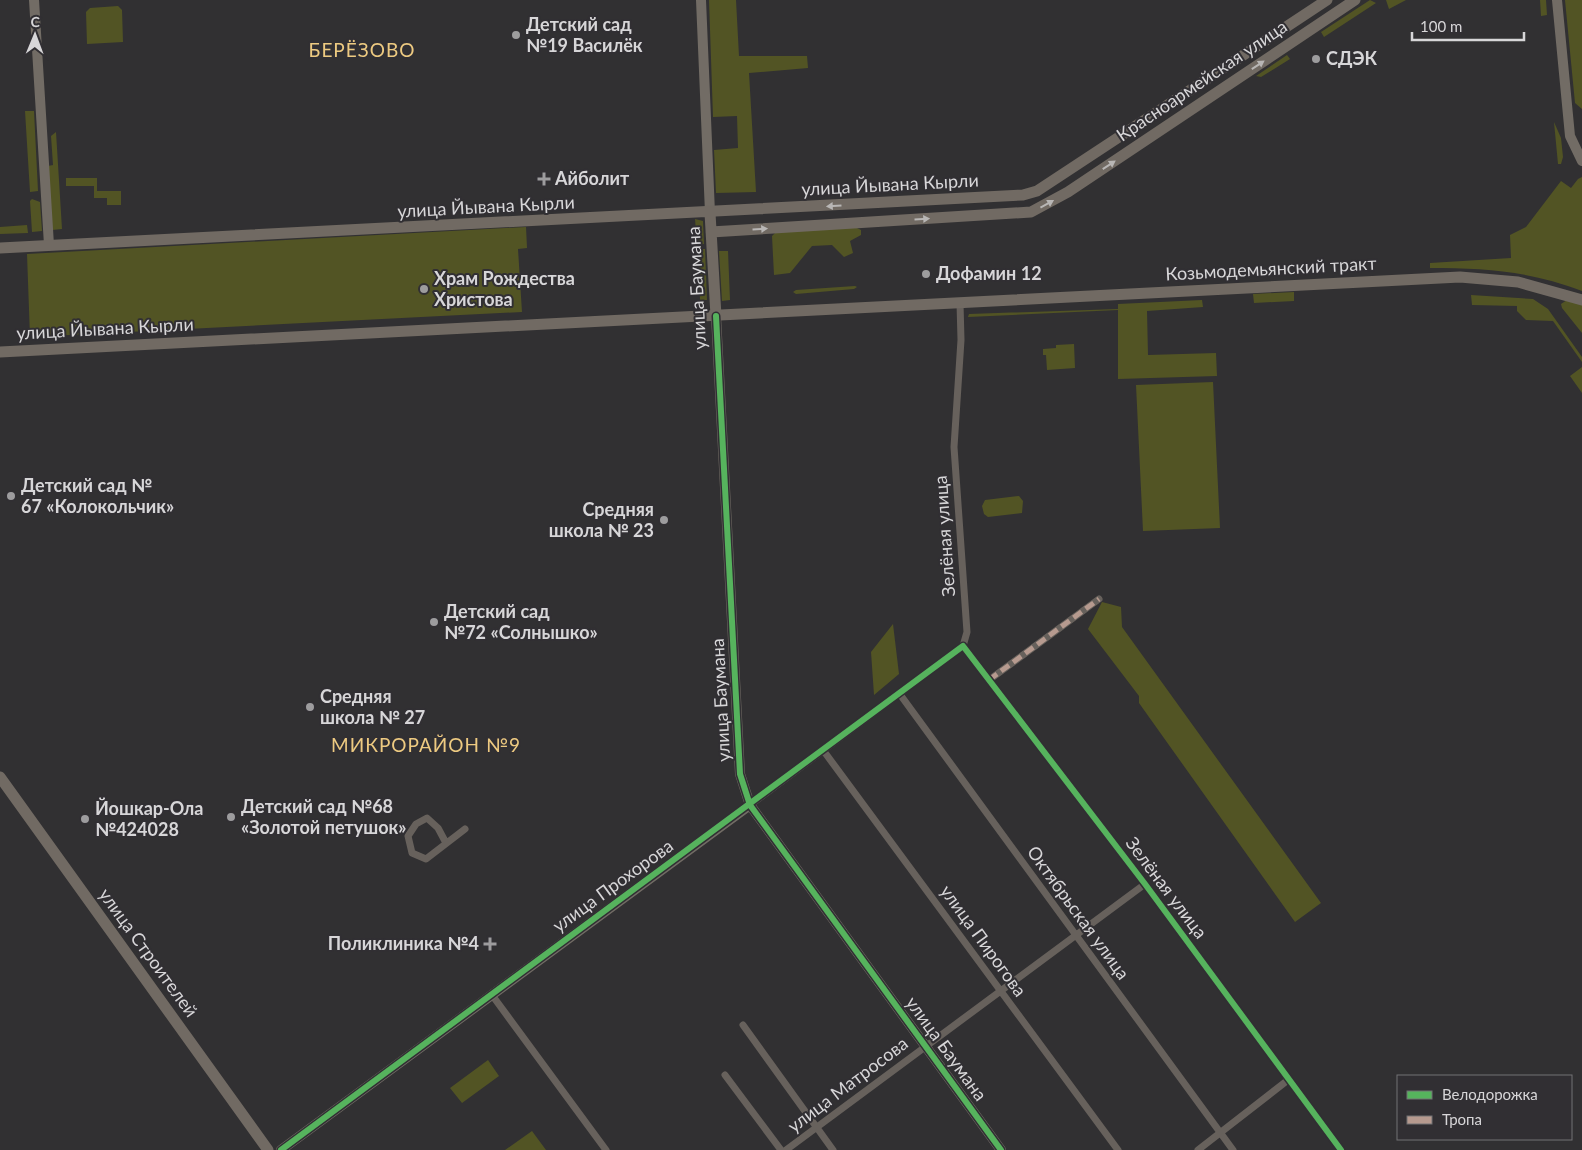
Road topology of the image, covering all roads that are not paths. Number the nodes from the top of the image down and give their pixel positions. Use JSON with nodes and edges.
{"nodes":[{"id":1,"x":34,"y":0,"type":"edge"},
{"id":2,"x":701,"y":0,"type":"edge"},
{"id":3,"x":1327,"y":0,"type":"edge"},
{"id":4,"x":1355,"y":0,"type":"edge"},
{"id":5,"x":1557,"y":0,"type":"edge"},
{"id":6,"x":1233,"y":62,"type":"junction"},
{"id":7,"x":1242,"y":76,"type":"junction"},
{"id":8,"x":1196,"y":87,"type":"junction"},
{"id":9,"x":1205,"y":101,"type":"junction"},
{"id":10,"x":1582,"y":161,"type":"edge"},
{"id":11,"x":1058,"y":177,"type":"junction"},
{"id":12,"x":1068,"y":192,"type":"junction"},
{"id":13,"x":856,"y":205,"type":"junction"},
{"id":14,"x":710,"y":213,"type":"junction"},
{"id":15,"x":857,"y":222,"type":"junction"},
{"id":16,"x":711,"y":232,"type":"junction"},
{"id":17,"x":49,"y":245,"type":"junction"},
{"id":18,"x":0,"y":248,"type":"edge"},
{"id":19,"x":1582,"y":300,"type":"edge"},
{"id":20,"x":960,"y":303,"type":"junction"},
{"id":21,"x":716,"y":316,"type":"junction"},
{"id":22,"x":0,"y":352,"type":"edge"},
{"id":23,"x":1100,"y":599,"type":"dead end"},
{"id":24,"x":963,"y":646,"type":"junction"},
{"id":25,"x":988,"y":680,"type":"junction"},
{"id":26,"x":899,"y":693,"type":"junction"},
{"id":27,"x":823,"y":750,"type":"junction"},
{"id":28,"x":0,"y":777,"type":"edge"},
{"id":29,"x":750,"y":805,"type":"junction"},
{"id":30,"x":465,"y":829,"type":"dead end"},
{"id":31,"x":446,"y":843,"type":"junction"},
{"id":32,"x":1145,"y":884,"type":"junction"},
{"id":33,"x":1076,"y":935,"type":"junction"},
{"id":34,"x":1001,"y":990,"type":"junction"},
{"id":35,"x":492,"y":994,"type":"junction"},
{"id":36,"x":742,"y":1025,"type":"dead end"},
{"id":37,"x":926,"y":1046,"type":"junction"},
{"id":38,"x":724,"y":1075,"type":"dead end"},
{"id":39,"x":1288,"y":1080,"type":"junction"},
{"id":40,"x":817,"y":1128,"type":"junction"},
{"id":41,"x":1221,"y":1134,"type":"junction"},
{"id":42,"x":268,"y":1150,"type":"edge"},
{"id":43,"x":281,"y":1150,"type":"edge"},
{"id":44,"x":606,"y":1150,"type":"edge"},
{"id":45,"x":781,"y":1150,"type":"edge"},
{"id":46,"x":786,"y":1150,"type":"edge"},
{"id":47,"x":833,"y":1150,"type":"edge"},
{"id":48,"x":1001,"y":1150,"type":"edge"},
{"id":49,"x":1118,"y":1150,"type":"edge"},
{"id":50,"x":1198,"y":1150,"type":"edge"},
{"id":51,"x":1233,"y":1150,"type":"edge"},
{"id":52,"x":1341,"y":1150,"type":"edge"}],
"edges":[{"from":1,"to":17,"type":"street"},
{"from":2,"to":14,"type":"street","name":"улица Баумана"},
{"from":3,"to":6,"type":"main road","name":"Красноармейская улица"},
{"from":7,"to":4,"type":"main road","name":"Красноармейская улица","one_way":true},
{"from":5,"to":10,"type":"street"},
{"from":6,"to":7,"type":"main road"},
{"from":6,"to":8,"type":"main road","name":"Красноармейская улица"},
{"from":7,"to":9,"type":"main road","name":"Красноармейская улица"},
{"from":8,"to":9,"type":"main road"},
{"from":8,"to":11,"type":"main road","name":"Красноармейская улица"},
{"from":12,"to":9,"type":"main road","name":"Красноармейская улица","one_way":true},
{"from":11,"to":12,"type":"main road"},
{"from":11,"to":13,"type":"main road","name":"улица Йывана Кырли"},
{"from":15,"to":12,"type":"main road","name":"улица Йывана Кырли","one_way":true},
{"from":13,"to":14,"type":"main road","name":"улица Йывана Кырли","one_way":true},
{"from":13,"to":15,"type":"main road"},
{"from":14,"to":16,"type":"main road","name":"улица Баумана"},
{"from":14,"to":17,"type":"main road","name":"улица Йывана Кырли"},
{"from":16,"to":15,"type":"main road","name":"улица Йывана Кырли","one_way":true},
{"from":16,"to":21,"type":"main road","name":"улица Баумана"},
{"from":17,"to":18,"type":"main road","name":"улица Йывана Кырли"},
{"from":19,"to":20,"type":"main road","name":"Козьмодемьянский тракт"},
{"from":20,"to":21,"type":"main road","name":"улица Йывана Кырли"},
{"from":20,"to":24,"type":"street","name":"Зелёная улица"},
{"from":21,"to":22,"type":"main road","name":"улица Йывана Кырли"},
{"from":21,"to":29,"type":"street","name":"улица Баумана"},
{"from":23,"to":25,"type":"street"},
{"from":24,"to":25,"type":"street","name":"Зелёная улица"},
{"from":24,"to":26,"type":"street","name":"улица Прохорова"},
{"from":25,"to":32,"type":"street","name":"Зелёная улица"},
{"from":26,"to":27,"type":"street","name":"улица Прохорова"},
{"from":26,"to":33,"type":"street","name":"Октябрьская улица"},
{"from":27,"to":29,"type":"street","name":"улица Прохорова"},
{"from":27,"to":34,"type":"street","name":"улица Пирогова"},
{"from":28,"to":42,"type":"main road","name":"улица Строителей"},
{"from":29,"to":35,"type":"street","name":"улица Прохорова"},
{"from":29,"to":37,"type":"street","name":"улица Баумана"},
{"from":30,"to":31,"type":"street"},
{"from":31,"to":31,"type":"street"},
{"from":32,"to":33,"type":"street","name":"улица Матросова"},
{"from":32,"to":39,"type":"street","name":"Зелёная улица"},
{"from":33,"to":34,"type":"street","name":"улица Матросова"},
{"from":33,"to":41,"type":"street","name":"Октябрьская улица"},
{"from":34,"to":37,"type":"street","name":"улица Матросова"},
{"from":34,"to":49,"type":"street","name":"улица Пирогова"},
{"from":35,"to":43,"type":"street","name":"улица Прохорова"},
{"from":35,"to":44,"type":"street"},
{"from":36,"to":40,"type":"street"},
{"from":37,"to":40,"type":"street","name":"улица Матросова"},
{"from":37,"to":48,"type":"street","name":"улица Баумана"},
{"from":38,"to":45,"type":"street"},
{"from":39,"to":41,"type":"street"},
{"from":39,"to":52,"type":"street","name":"Зелёная улица"},
{"from":40,"to":46,"type":"street","name":"улица Матросова"},
{"from":40,"to":47,"type":"street"},
{"from":41,"to":50,"type":"street"},
{"from":41,"to":51,"type":"street","name":"Октябрьская улица"}]}
